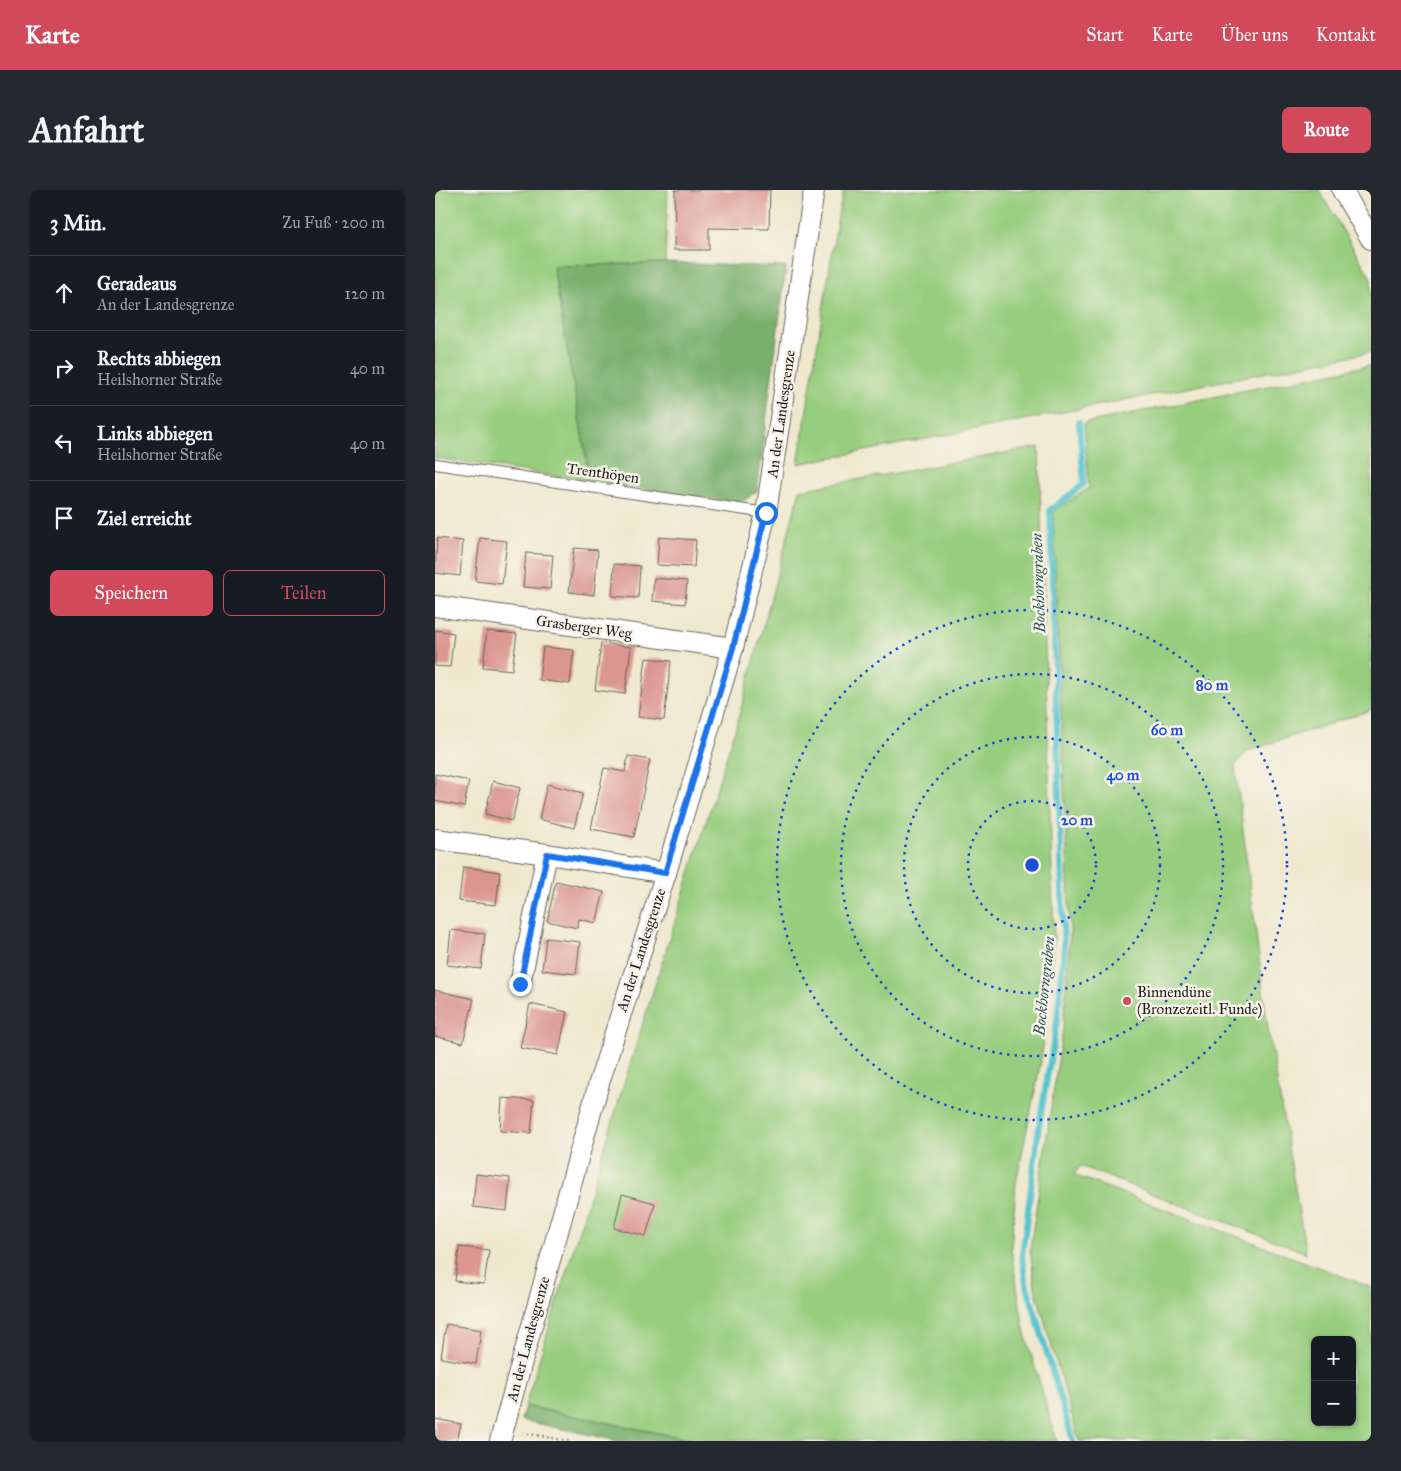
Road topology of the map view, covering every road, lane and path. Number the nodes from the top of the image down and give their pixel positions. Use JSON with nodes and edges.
{"nodes":[{"id":1,"x":814,"y":190,"type":"edge"},
{"id":2,"x":1342,"y":190,"type":"edge"},
{"id":3,"x":1371,"y":239,"type":"edge"},
{"id":4,"x":435,"y":464,"type":"edge"},
{"id":5,"x":766,"y":513,"type":"junction"},
{"id":6,"x":435,"y":606,"type":"edge"},
{"id":7,"x":733,"y":648,"type":"junction"},
{"id":8,"x":435,"y":839,"type":"edge"},
{"id":9,"x":547,"y":854,"type":"junction"},
{"id":10,"x":665,"y":873,"type":"junction"},
{"id":11,"x":520,"y":984,"type":"dead end"},
{"id":12,"x":502,"y":1436,"type":"edge"},
{"id":13,"x":569,"y":1441,"type":"edge"}],
"edges":[{"from":1,"to":5,"type":"street","name":"An der Landesgrenze"},
{"from":2,"to":3,"type":"street"},
{"from":4,"to":5,"type":"lane","name":"Trenthöpen"},
{"from":5,"to":7,"type":"street","name":"An der Landesgrenze"},
{"from":6,"to":7,"type":"street","name":"Grasberger Weg"},
{"from":7,"to":10,"type":"street","name":"An der Landesgrenze"},
{"from":8,"to":9,"type":"street"},
{"from":9,"to":10,"type":"street"},
{"from":9,"to":11,"type":"street"},
{"from":10,"to":12,"type":"street","name":"An der Landesgrenze"},
{"from":12,"to":13,"type":"path"}]}
